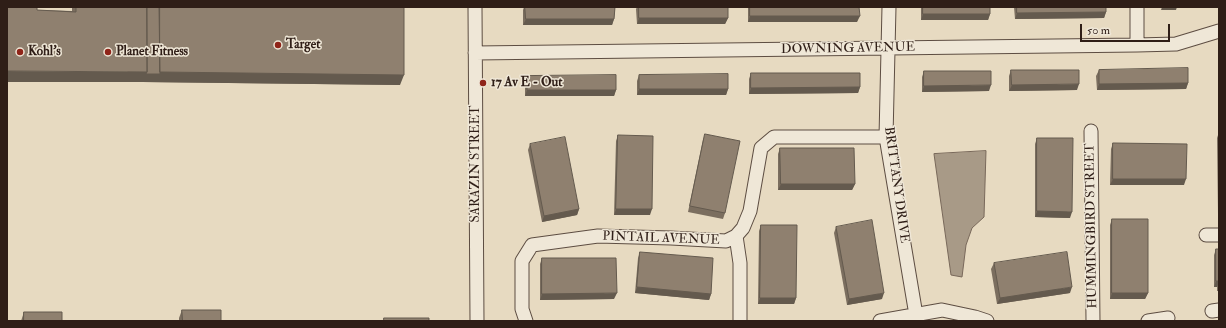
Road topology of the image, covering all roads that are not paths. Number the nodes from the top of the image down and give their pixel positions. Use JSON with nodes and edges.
{"nodes":[{"id":1,"x":475,"y":7,"type":"edge"},
{"id":2,"x":889,"y":7,"type":"edge"},
{"id":3,"x":1137,"y":7,"type":"edge"},
{"id":4,"x":1219,"y":31,"type":"edge"},
{"id":5,"x":1137,"y":45,"type":"junction"},
{"id":6,"x":889,"y":48,"type":"junction"},
{"id":7,"x":475,"y":53,"type":"junction"},
{"id":8,"x":1091,"y":131,"type":"dead end"},
{"id":9,"x":886,"y":137,"type":"junction"},
{"id":10,"x":736,"y":236,"type":"junction"},
{"id":11,"x":916,"y":318,"type":"edge"},
{"id":12,"x":1168,"y":318,"type":"dead end"},
{"id":13,"x":476,"y":321,"type":"edge"},
{"id":14,"x":526,"y":321,"type":"edge"},
{"id":15,"x":740,"y":321,"type":"edge"},
{"id":16,"x":880,"y":321,"type":"edge"},
{"id":17,"x":987,"y":321,"type":"edge"},
{"id":18,"x":1093,"y":321,"type":"edge"},
{"id":19,"x":1148,"y":321,"type":"edge"}],
"edges":[{"from":1,"to":7,"type":"street","name":"SARAZIN STREET"},
{"from":2,"to":6,"type":"street","name":"BRITTANY DRIVE"},
{"from":3,"to":5,"type":"street"},
{"from":4,"to":5,"type":"street","name":"DOWNING AVENUE"},
{"from":5,"to":6,"type":"street","name":"DOWNING AVENUE"},
{"from":6,"to":7,"type":"street","name":"DOWNING AVENUE"},
{"from":6,"to":9,"type":"street","name":"BRITTANY DRIVE"},
{"from":7,"to":13,"type":"street","name":"SARAZIN STREET"},
{"from":8,"to":18,"type":"street","name":"HUMMINGBIRD STREET"},
{"from":9,"to":10,"type":"street","name":"PINTAIL AVENUE"},
{"from":9,"to":11,"type":"street","name":"BRITTANY DRIVE"},
{"from":10,"to":14,"type":"street","name":"PINTAIL AVENUE"},
{"from":10,"to":15,"type":"street"},
{"from":11,"to":16,"type":"street"},
{"from":11,"to":17,"type":"street"},
{"from":12,"to":19,"type":"street"}]}
